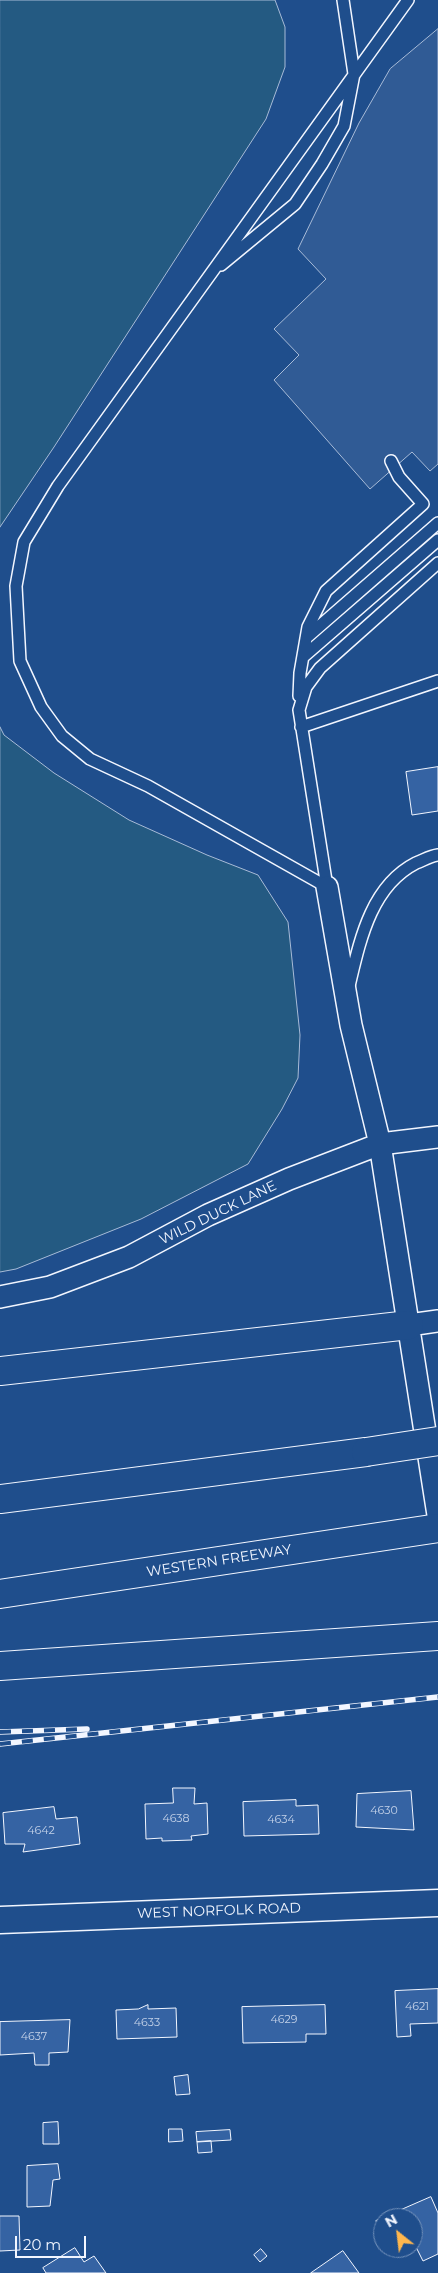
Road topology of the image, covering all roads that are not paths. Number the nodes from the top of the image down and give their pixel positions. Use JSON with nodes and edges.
{"nodes":[{"id":1,"x":343,"y":0,"type":"edge"},
{"id":2,"x":408,"y":0,"type":"edge"},
{"id":3,"x":354,"y":74,"type":"junction"},
{"id":4,"x":208,"y":277,"type":"junction"},
{"id":5,"x":391,"y":461,"type":"dead end"},
{"id":6,"x":438,"y":524,"type":"edge"},
{"id":7,"x":438,"y":540,"type":"edge"},
{"id":8,"x":438,"y":563,"type":"edge"},
{"id":9,"x":306,"y":638,"type":"junction"},
{"id":10,"x":303,"y":657,"type":"junction"},
{"id":11,"x":438,"y":681,"type":"edge"},
{"id":12,"x":299,"y":710,"type":"junction"},
{"id":13,"x":301,"y":727,"type":"junction"},
{"id":14,"x":438,"y":855,"type":"edge"},
{"id":15,"x":328,"y":887,"type":"junction"},
{"id":16,"x":346,"y":997,"type":"junction"},
{"id":17,"x":438,"y":1136,"type":"edge"},
{"id":18,"x":380,"y":1144,"type":"junction"},
{"id":19,"x":0,"y":1296,"type":"edge"},
{"id":20,"x":438,"y":1321,"type":"edge"},
{"id":21,"x":409,"y":1325,"type":"junction"},
{"id":22,"x":0,"y":1371,"type":"edge"},
{"id":23,"x":438,"y":1441,"type":"edge"},
{"id":24,"x":0,"y":1499,"type":"edge"},
{"id":25,"x":438,"y":1515,"type":"edge"},
{"id":26,"x":438,"y":1528,"type":"edge"},
{"id":27,"x":0,"y":1594,"type":"edge"},
{"id":28,"x":438,"y":1636,"type":"edge"},
{"id":29,"x":0,"y":1666,"type":"edge"},
{"id":30,"x":437,"y":1901,"type":"edge"},
{"id":31,"x":0,"y":1920,"type":"edge"}],
"edges":[{"from":1,"to":3,"type":"lane"},
{"from":2,"to":3,"type":"lane"},
{"from":3,"to":4,"type":"lane"},
{"from":3,"to":4,"type":"lane"},
{"from":4,"to":15,"type":"lane"},
{"from":5,"to":9,"type":"lane"},
{"from":6,"to":9,"type":"lane"},
{"from":7,"to":10,"type":"lane"},
{"from":8,"to":12,"type":"lane"},
{"from":9,"to":10,"type":"lane"},
{"from":10,"to":12,"type":"lane"},
{"from":11,"to":13,"type":"lane"},
{"from":12,"to":13,"type":"lane"},
{"from":13,"to":15,"type":"lane"},
{"from":14,"to":16,"type":"lane"},
{"from":15,"to":16,"type":"street"},
{"from":16,"to":18,"type":"street"},
{"from":17,"to":18,"type":"street","name":"WILD DUCK LANE"},
{"from":18,"to":19,"type":"street","name":"WILD DUCK LANE"},
{"from":18,"to":21,"type":"street"},
{"from":20,"to":21,"type":"street"},
{"from":21,"to":22,"type":"highway"},
{"from":21,"to":25,"type":"street"},
{"from":23,"to":24,"type":"highway","bridge":true},
{"from":26,"to":27,"type":"highway","name":"WESTERN FREEWAY"},
{"from":28,"to":29,"type":"highway"},
{"from":30,"to":31,"type":"street","name":"WEST NORFOLK ROAD"}]}
